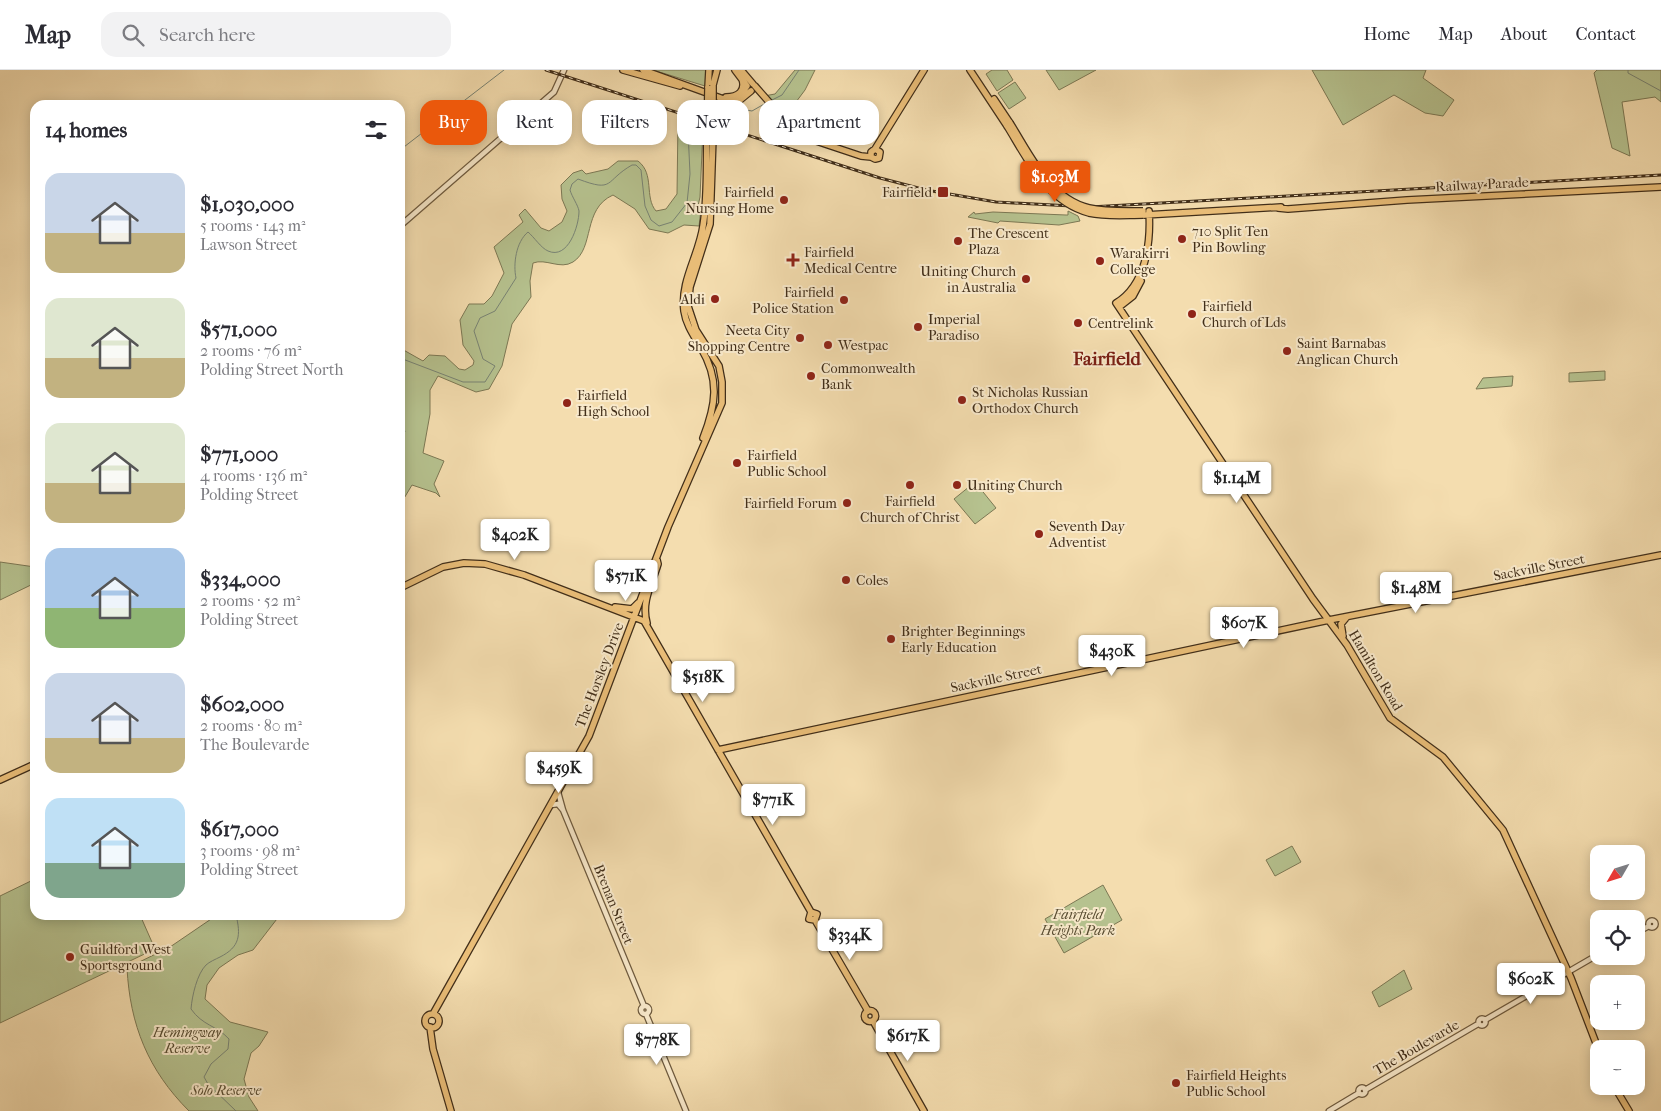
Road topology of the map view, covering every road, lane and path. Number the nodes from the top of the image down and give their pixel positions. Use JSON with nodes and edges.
{"nodes":[{"id":1,"x":564,"y":70,"type":"edge"},
{"id":2,"x":623,"y":70,"type":"edge"},
{"id":3,"x":644,"y":70,"type":"edge"},
{"id":4,"x":709,"y":70,"type":"edge"},
{"id":5,"x":715,"y":70,"type":"edge"},
{"id":6,"x":924,"y":70,"type":"edge"},
{"id":7,"x":970,"y":70,"type":"edge"},
{"id":8,"x":974,"y":70,"type":"edge"},
{"id":9,"x":629,"y":71,"type":"edge"},
{"id":10,"x":738,"y":71,"type":"edge"},
{"id":11,"x":711,"y":86,"type":"junction"},
{"id":12,"x":692,"y":88,"type":"junction"},
{"id":13,"x":751,"y":88,"type":"junction"},
{"id":14,"x":719,"y":96,"type":"junction"},
{"id":15,"x":726,"y":97,"type":"junction"},
{"id":16,"x":1008,"y":124,"type":"junction"},
{"id":17,"x":1661,"y":187,"type":"edge"},
{"id":18,"x":1148,"y":213,"type":"junction"},
{"id":19,"x":405,"y":222,"type":"edge"},
{"id":20,"x":1661,"y":555,"type":"edge"},
{"id":21,"x":656,"y":558,"type":"junction"},
{"id":22,"x":405,"y":585,"type":"edge"},
{"id":23,"x":639,"y":602,"type":"junction"},
{"id":24,"x":610,"y":607,"type":"junction"},
{"id":25,"x":634,"y":616,"type":"junction"},
{"id":26,"x":1347,"y":617,"type":"junction"},
{"id":27,"x":1329,"y":620,"type":"junction"},
{"id":28,"x":648,"y":627,"type":"junction"},
{"id":29,"x":1348,"y":645,"type":"junction"},
{"id":30,"x":718,"y":750,"type":"junction"},
{"id":31,"x":30,"y":766,"type":"edge"},
{"id":32,"x":0,"y":780,"type":"edge"},
{"id":33,"x":558,"y":792,"type":"junction"},
{"id":34,"x":551,"y":805,"type":"junction"},
{"id":35,"x":563,"y":810,"type":"junction"},
{"id":36,"x":1661,"y":919,"type":"edge"},
{"id":37,"x":1645,"y":928,"type":"edge"},
{"id":38,"x":1590,"y":959,"type":"edge"},
{"id":39,"x":1567,"y":973,"type":"junction"},
{"id":40,"x":1594,"y":1040,"type":"edge"},
{"id":41,"x":1619,"y":1095,"type":"edge"},
{"id":42,"x":452,"y":1111,"type":"edge"},
{"id":43,"x":686,"y":1111,"type":"edge"},
{"id":44,"x":924,"y":1111,"type":"edge"},
{"id":45,"x":1329,"y":1111,"type":"edge"},
{"id":46,"x":1629,"y":1111,"type":"edge"}],
"edges":[{"from":1,"to":19,"type":"street"},
{"from":2,"to":9,"type":"main road"},
{"from":3,"to":12,"type":"main road"},
{"from":4,"to":11,"type":"main road"},
{"from":5,"to":11,"type":"main road","name":"The Horsley Drive"},
{"from":6,"to":13,"type":"main road"},
{"from":7,"to":16,"type":"main road"},
{"from":8,"to":16,"type":"main road"},
{"from":9,"to":12,"type":"main road"},
{"from":10,"to":13,"type":"main road"},
{"from":10,"to":15,"type":"main road"},
{"from":11,"to":21,"type":"main road","name":"The Horsley Drive","bridge":true},
{"from":12,"to":14,"type":"main road"},
{"from":13,"to":14,"type":"main road"},
{"from":13,"to":15,"type":"main road"},
{"from":14,"to":15,"type":"main road"},
{"from":16,"to":18,"type":"main road","name":"Railway Parade","bridge":true},
{"from":17,"to":18,"type":"main road","name":"Railway Parade"},
{"from":18,"to":27,"type":"main road","name":"Hamilton Road"},
{"from":20,"to":26,"type":"main road","name":"Sackville Street"},
{"from":21,"to":23,"type":"main road","name":"The Horsley Drive"},
{"from":21,"to":28,"type":"main road"},
{"from":22,"to":24,"type":"main road"},
{"from":23,"to":24,"type":"main road"},
{"from":23,"to":25,"type":"main road","name":"The Horsley Drive"},
{"from":24,"to":25,"type":"main road"},
{"from":25,"to":28,"type":"main road"},
{"from":25,"to":33,"type":"main road","name":"The Horsley Drive"},
{"from":26,"to":27,"type":"main road","name":"Sackville Street"},
{"from":26,"to":29,"type":"main road"},
{"from":27,"to":29,"type":"main road","name":"Hamilton Road"},
{"from":27,"to":30,"type":"main road","name":"Sackville Street"},
{"from":28,"to":30,"type":"main road"},
{"from":29,"to":39,"type":"main road","name":"Hamilton Road"},
{"from":30,"to":44,"type":"main road"},
{"from":31,"to":32,"type":"main road"},
{"from":33,"to":34,"type":"main road","name":"The Horsley Drive"},
{"from":33,"to":35,"type":"street","name":"Brenan Street"},
{"from":34,"to":35,"type":"street"},
{"from":34,"to":42,"type":"main road","name":"The Horsley Drive"},
{"from":35,"to":43,"type":"street","name":"Brenan Street"},
{"from":36,"to":37,"type":"street"},
{"from":38,"to":39,"type":"street"},
{"from":39,"to":40,"type":"main road","name":"Hamilton Road"},
{"from":39,"to":45,"type":"street","name":"The Boulevarde"},
{"from":41,"to":46,"type":"main road"}]}
